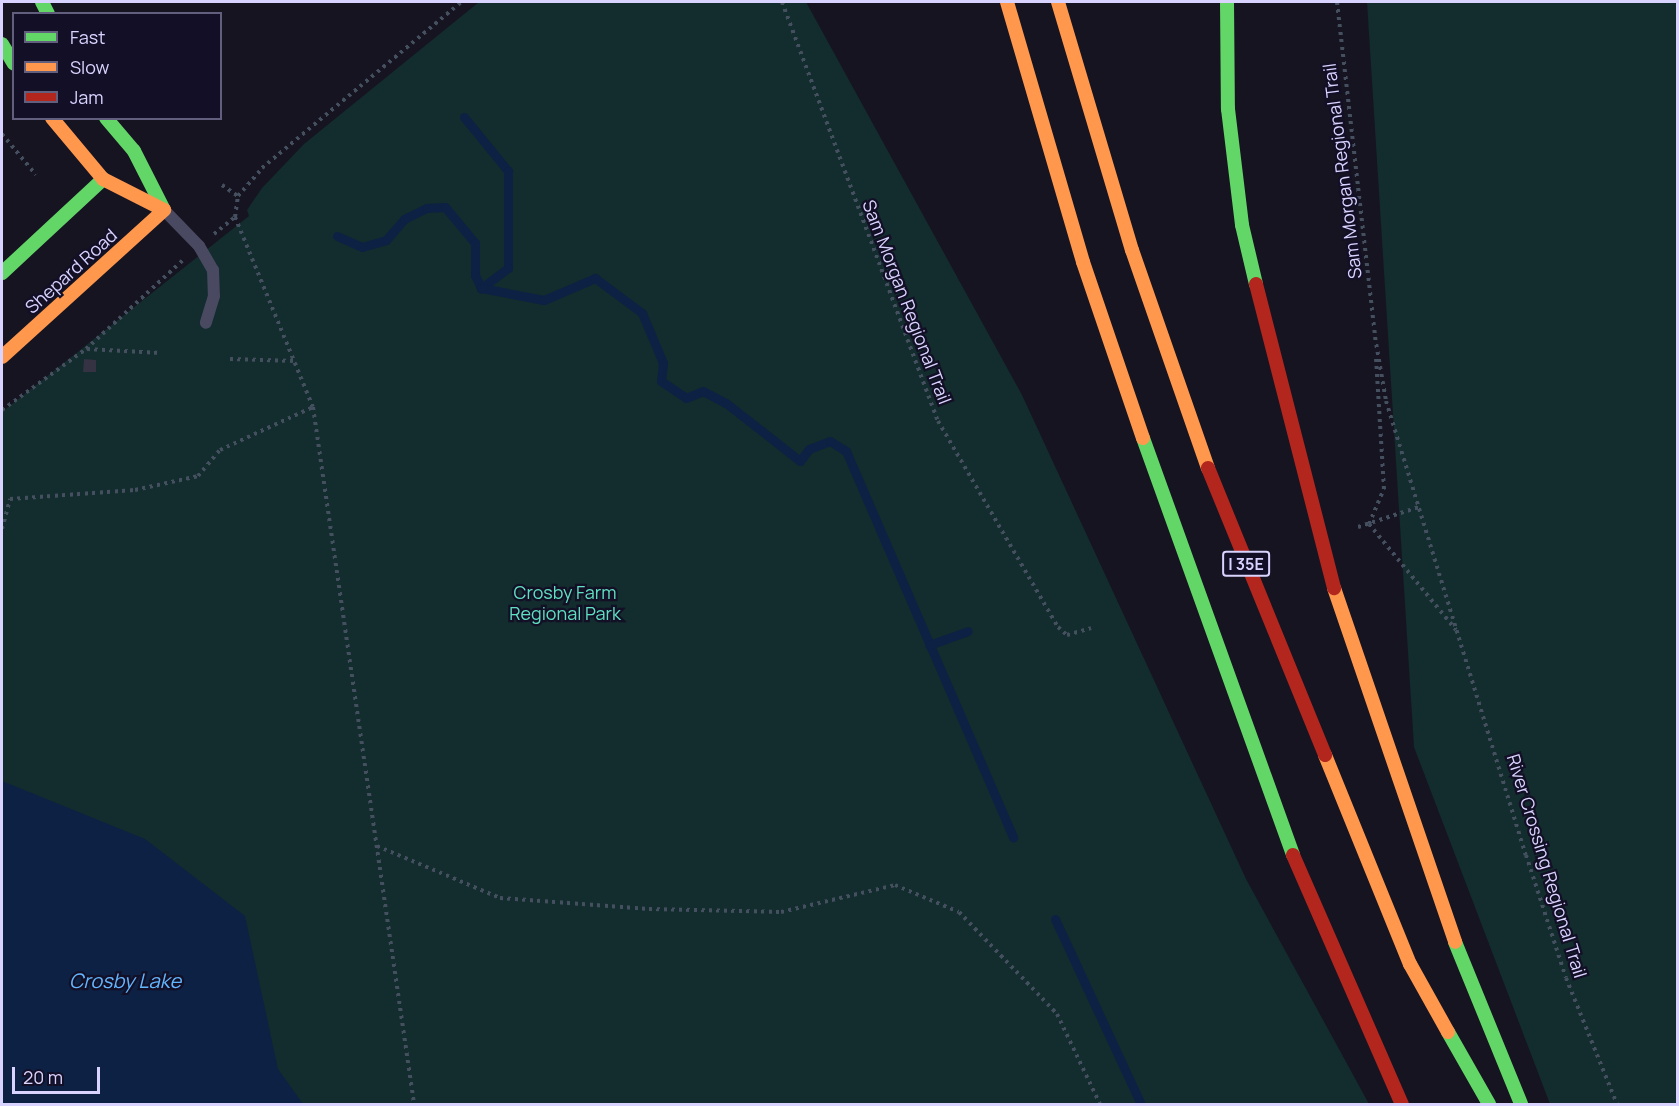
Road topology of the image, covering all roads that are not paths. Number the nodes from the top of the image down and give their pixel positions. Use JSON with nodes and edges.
{"nodes":[{"id":1,"x":1007,"y":2,"type":"edge"},
{"id":2,"x":1058,"y":2,"type":"edge"},
{"id":3,"x":1227,"y":2,"type":"edge"},
{"id":4,"x":2,"y":44,"type":"edge"},
{"id":5,"x":12,"y":61,"type":"edge"},
{"id":6,"x":54,"y":120,"type":"edge"},
{"id":7,"x":108,"y":120,"type":"edge"},
{"id":8,"x":103,"y":179,"type":"junction"},
{"id":9,"x":164,"y":210,"type":"junction"},
{"id":10,"x":2,"y":273,"type":"edge"},
{"id":11,"x":206,"y":323,"type":"dead end"},
{"id":12,"x":2,"y":357,"type":"edge"},
{"id":13,"x":1402,"y":1104,"type":"edge"},
{"id":14,"x":1489,"y":1104,"type":"edge"},
{"id":15,"x":1521,"y":1104,"type":"edge"}],
"edges":[{"from":1,"to":13,"type":"main road"},
{"from":2,"to":14,"type":"main road","number":"I 35E"},
{"from":3,"to":15,"type":"main road"},
{"from":4,"to":5,"type":"main road"},
{"from":6,"to":8,"type":"main road"},
{"from":7,"to":9,"type":"main road"},
{"from":8,"to":9,"type":"main road"},
{"from":8,"to":10,"type":"main road"},
{"from":9,"to":11,"type":"lane"},
{"from":9,"to":12,"type":"main road","name":"Shepard Road"}]}
